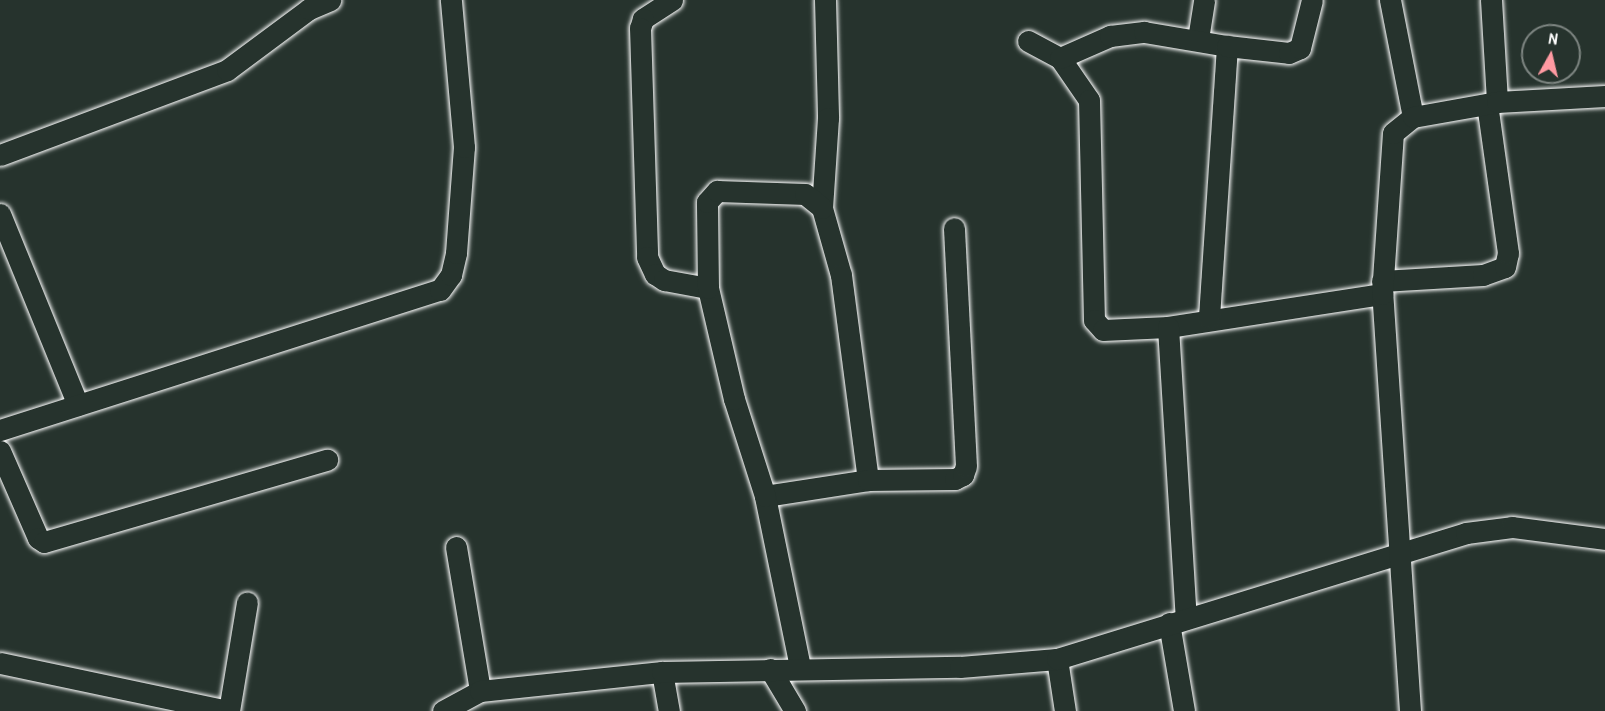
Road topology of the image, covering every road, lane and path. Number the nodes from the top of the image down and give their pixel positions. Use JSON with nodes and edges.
{"nodes":[{"id":1,"x":330,"y":0,"type":"edge"},
{"id":2,"x":451,"y":0,"type":"edge"},
{"id":3,"x":672,"y":0,"type":"edge"},
{"id":4,"x":825,"y":0,"type":"edge"},
{"id":5,"x":1204,"y":0,"type":"edge"},
{"id":6,"x":1312,"y":0,"type":"edge"},
{"id":7,"x":1390,"y":0,"type":"edge"},
{"id":8,"x":1491,"y":0,"type":"edge"},
{"id":9,"x":1198,"y":39,"type":"junction"},
{"id":10,"x":1028,"y":41,"type":"dead end"},
{"id":11,"x":1227,"y":46,"type":"junction"},
{"id":12,"x":1060,"y":58,"type":"junction"},
{"id":13,"x":1605,"y":96,"type":"edge"},
{"id":14,"x":1492,"y":103,"type":"junction"},
{"id":15,"x":1413,"y":117,"type":"junction"},
{"id":16,"x":0,"y":155,"type":"edge"},
{"id":17,"x":822,"y":208,"type":"junction"},
{"id":18,"x":0,"y":214,"type":"edge"},
{"id":19,"x":954,"y":228,"type":"dead end"},
{"id":20,"x":1382,"y":287,"type":"junction"},
{"id":21,"x":708,"y":288,"type":"junction"},
{"id":22,"x":1209,"y":317,"type":"junction"},
{"id":23,"x":1168,"y":327,"type":"junction"},
{"id":24,"x":78,"y":405,"type":"junction"},
{"id":25,"x":0,"y":430,"type":"edge"},
{"id":26,"x":0,"y":451,"type":"edge"},
{"id":27,"x":327,"y":460,"type":"dead end"},
{"id":28,"x":868,"y":480,"type":"junction"},
{"id":29,"x":765,"y":496,"type":"junction"},
{"id":30,"x":1605,"y":539,"type":"edge"},
{"id":31,"x":456,"y":547,"type":"dead end"},
{"id":32,"x":1399,"y":551,"type":"junction"},
{"id":33,"x":247,"y":602,"type":"dead end"},
{"id":34,"x":1178,"y":621,"type":"junction"},
{"id":35,"x":1057,"y":658,"type":"junction"},
{"id":36,"x":0,"y":663,"type":"edge"},
{"id":37,"x":800,"y":667,"type":"junction"},
{"id":38,"x":770,"y":669,"type":"junction"},
{"id":39,"x":662,"y":672,"type":"junction"},
{"id":40,"x":480,"y":691,"type":"junction"},
{"id":41,"x":228,"y":711,"type":"edge"},
{"id":42,"x":443,"y":711,"type":"edge"},
{"id":43,"x":669,"y":711,"type":"edge"},
{"id":44,"x":795,"y":711,"type":"edge"},
{"id":45,"x":1065,"y":711,"type":"edge"},
{"id":46,"x":1184,"y":711,"type":"edge"},
{"id":47,"x":1410,"y":711,"type":"edge"}],
"edges":[{"from":1,"to":16,"type":"street"},
{"from":2,"to":24,"type":"street"},
{"from":3,"to":21,"type":"street"},
{"from":4,"to":17,"type":"street"},
{"from":5,"to":9,"type":"street"},
{"from":6,"to":11,"type":"street"},
{"from":7,"to":15,"type":"street"},
{"from":8,"to":14,"type":"street"},
{"from":9,"to":11,"type":"street"},
{"from":9,"to":12,"type":"street"},
{"from":10,"to":12,"type":"street"},
{"from":11,"to":22,"type":"street"},
{"from":12,"to":23,"type":"street"},
{"from":13,"to":14,"type":"street"},
{"from":14,"to":15,"type":"street"},
{"from":14,"to":20,"type":"street"},
{"from":15,"to":20,"type":"street"},
{"from":17,"to":21,"type":"street"},
{"from":17,"to":28,"type":"street"},
{"from":18,"to":24,"type":"street"},
{"from":19,"to":28,"type":"street"},
{"from":20,"to":22,"type":"street"},
{"from":20,"to":32,"type":"street"},
{"from":21,"to":29,"type":"street"},
{"from":22,"to":23,"type":"street"},
{"from":23,"to":34,"type":"street"},
{"from":24,"to":25,"type":"street"},
{"from":26,"to":27,"type":"street"},
{"from":28,"to":29,"type":"street"},
{"from":29,"to":37,"type":"street"},
{"from":30,"to":32,"type":"street"},
{"from":31,"to":40,"type":"street"},
{"from":32,"to":34,"type":"street"},
{"from":32,"to":47,"type":"street"},
{"from":33,"to":41,"type":"street"},
{"from":34,"to":35,"type":"street"},
{"from":34,"to":46,"type":"street"},
{"from":35,"to":37,"type":"street"},
{"from":35,"to":45,"type":"street"},
{"from":36,"to":41,"type":"street"},
{"from":37,"to":38,"type":"street"},
{"from":38,"to":39,"type":"street"},
{"from":38,"to":44,"type":"street"},
{"from":39,"to":40,"type":"street"},
{"from":39,"to":43,"type":"street"},
{"from":40,"to":42,"type":"street"}]}
